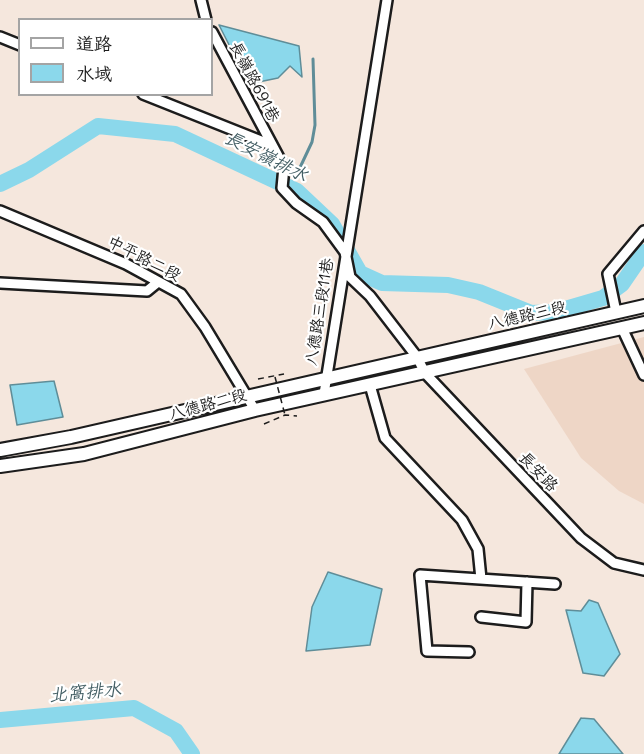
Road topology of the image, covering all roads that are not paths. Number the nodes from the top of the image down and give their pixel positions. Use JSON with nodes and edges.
{"nodes":[{"id":1,"x":201,"y":0,"type":"edge"},
{"id":2,"x":387,"y":0,"type":"edge"},
{"id":3,"x":206,"y":18,"type":"edge"},
{"id":4,"x":213,"y":34,"type":"edge"},
{"id":5,"x":0,"y":38,"type":"edge"},
{"id":6,"x":18,"y":44,"type":"edge"},
{"id":7,"x":148,"y":96,"type":"edge"},
{"id":8,"x":271,"y":145,"type":"junction"},
{"id":9,"x":0,"y":211,"type":"edge"},
{"id":10,"x":644,"y":231,"type":"edge"},
{"id":11,"x":345,"y":252,"type":"junction"},
{"id":12,"x":158,"y":282,"type":"junction"},
{"id":13,"x":0,"y":283,"type":"edge"},
{"id":14,"x":644,"y":306,"type":"edge"},
{"id":15,"x":616,"y":312,"type":"junction"},
{"id":16,"x":644,"y":323,"type":"edge"},
{"id":17,"x":622,"y":328,"type":"junction"},
{"id":18,"x":417,"y":357,"type":"junction"},
{"id":19,"x":425,"y":373,"type":"junction"},
{"id":20,"x":644,"y":375,"type":"edge"},
{"id":21,"x":325,"y":377,"type":"junction"},
{"id":22,"x":370,"y":385,"type":"junction"},
{"id":23,"x":324,"y":394,"type":"junction"},
{"id":24,"x":249,"y":396,"type":"junction"},
{"id":25,"x":255,"y":410,"type":"junction"},
{"id":26,"x":0,"y":450,"type":"edge"},
{"id":27,"x":0,"y":466,"type":"edge"},
{"id":28,"x":644,"y":570,"type":"edge"},
{"id":29,"x":481,"y":579,"type":"junction"},
{"id":30,"x":526,"y":582,"type":"junction"},
{"id":31,"x":555,"y":584,"type":"dead end"},
{"id":32,"x":481,"y":617,"type":"dead end"},
{"id":33,"x":469,"y":652,"type":"dead end"}],
"edges":[{"from":1,"to":3,"type":"street"},
{"from":2,"to":11,"type":"street"},
{"from":4,"to":8,"type":"street","name":"長嶺路691巷"},
{"from":5,"to":6,"type":"street"},
{"from":7,"to":8,"type":"street"},
{"from":8,"to":11,"type":"street","name":"八德路三段11巷"},
{"from":9,"to":12,"type":"street","name":"中平路二段"},
{"from":10,"to":15,"type":"street"},
{"from":11,"to":18,"type":"street","name":"長安路"},
{"from":11,"to":21,"type":"street","name":"八德路三段11巷"},
{"from":12,"to":13,"type":"street"},
{"from":12,"to":24,"type":"street","name":"中平路二段"},
{"from":14,"to":15,"type":"main road","name":"八德路三段"},
{"from":15,"to":18,"type":"main road","name":"八德路三段"},
{"from":16,"to":17,"type":"main road","name":"八德路三段"},
{"from":17,"to":19,"type":"main road","name":"八德路三段"},
{"from":17,"to":20,"type":"street"},
{"from":18,"to":19,"type":"street","name":"長安路"},
{"from":18,"to":21,"type":"main road","name":"八德路二段"},
{"from":19,"to":22,"type":"main road","name":"八德路二段"},
{"from":19,"to":28,"type":"street","name":"長安路"},
{"from":21,"to":23,"type":"street","name":"八德路三段11巷"},
{"from":21,"to":24,"type":"main road","name":"八德路二段"},
{"from":22,"to":23,"type":"main road","name":"八德路二段"},
{"from":22,"to":29,"type":"street"},
{"from":23,"to":25,"type":"main road","name":"八德路二段"},
{"from":24,"to":25,"type":"street","name":"中平路二段"},
{"from":24,"to":26,"type":"main road","name":"八德路二段"},
{"from":25,"to":27,"type":"main road","name":"八德路二段"},
{"from":29,"to":30,"type":"street"},
{"from":29,"to":33,"type":"street"},
{"from":30,"to":31,"type":"street"},
{"from":30,"to":32,"type":"street"}]}
